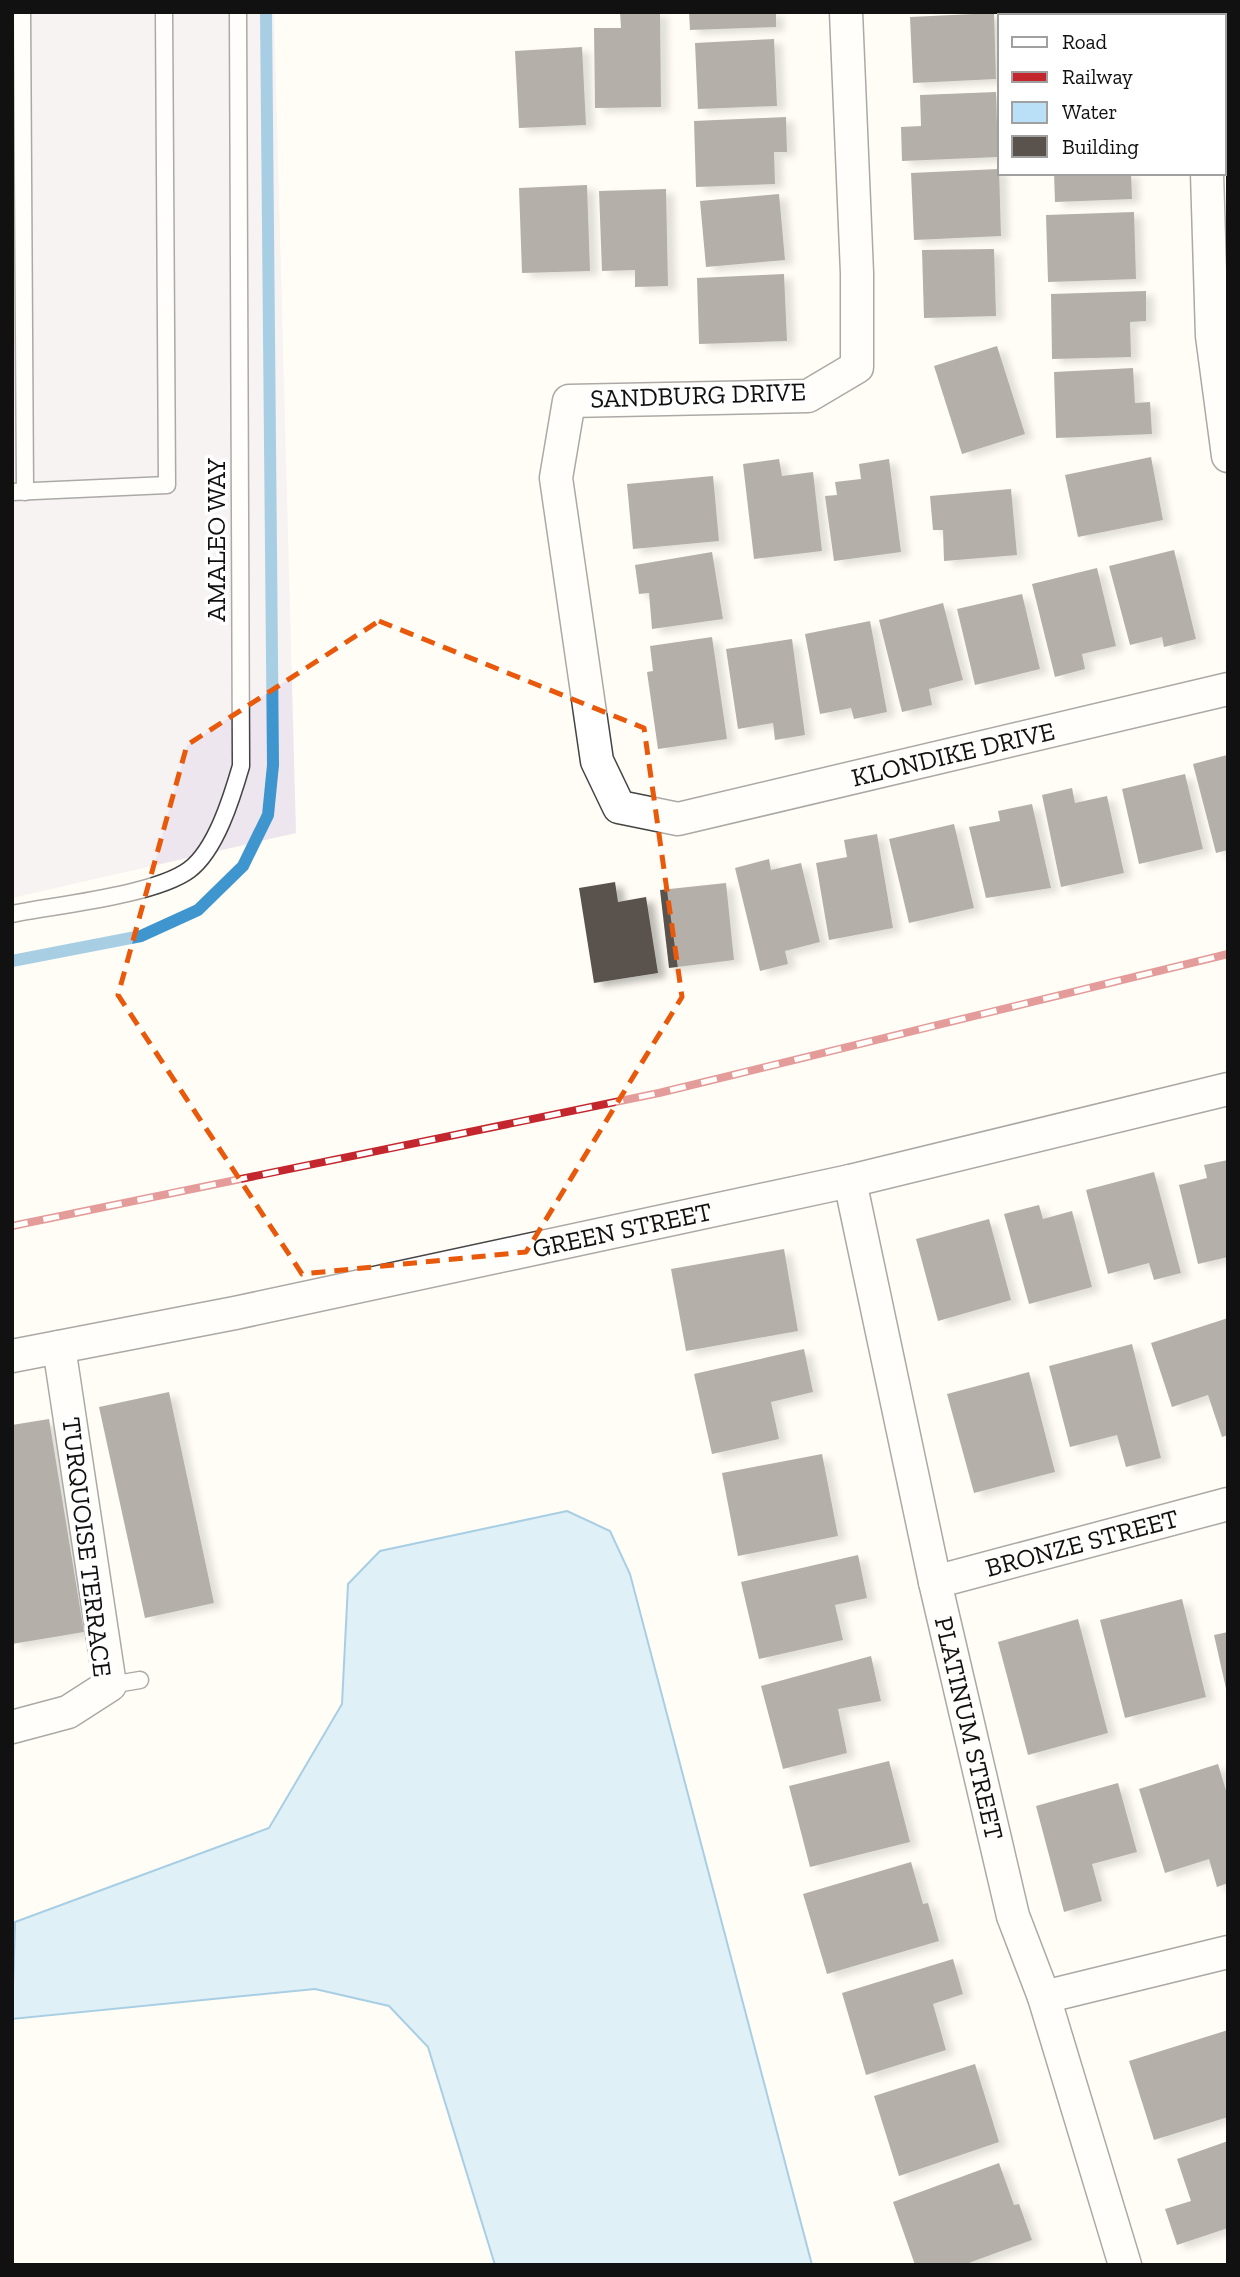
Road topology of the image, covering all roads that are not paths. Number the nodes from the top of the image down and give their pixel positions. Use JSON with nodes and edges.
{"nodes":[{"id":1,"x":22,"y":12,"type":"edge"},
{"id":2,"x":164,"y":12,"type":"edge"},
{"id":3,"x":239,"y":12,"type":"edge"},
{"id":4,"x":846,"y":12,"type":"edge"},
{"id":5,"x":1207,"y":175,"type":"edge"},
{"id":6,"x":1228,"y":456,"type":"edge"},
{"id":7,"x":19,"y":492,"type":"edge"},
{"id":8,"x":1228,"y":689,"type":"edge"},
{"id":9,"x":678,"y":819,"type":"joint"},
{"id":10,"x":12,"y":914,"type":"edge"},
{"id":11,"x":1228,"y":1089,"type":"edge"},
{"id":12,"x":850,"y":1181,"type":"junction"},
{"id":13,"x":59,"y":1347,"type":"junction"},
{"id":14,"x":12,"y":1356,"type":"edge"},
{"id":15,"x":1228,"y":1504,"type":"edge"},
{"id":16,"x":935,"y":1582,"type":"junction"},
{"id":17,"x":12,"y":1727,"type":"edge"},
{"id":18,"x":1228,"y":1952,"type":"edge"},
{"id":19,"x":1044,"y":1997,"type":"junction"},
{"id":20,"x":1125,"y":2265,"type":"edge"}],
"edges":[{"from":1,"to":7,"type":"lane"},
{"from":2,"to":7,"type":"lane"},
{"from":3,"to":10,"type":"lane","name":"AMALEO WAY"},
{"from":4,"to":9,"type":"street","name":"SANDBURG DRIVE"},
{"from":5,"to":6,"type":"street"},
{"from":8,"to":9,"type":"street","name":"KLONDIKE DRIVE"},
{"from":11,"to":12,"type":"street","name":"GREEN STREET"},
{"from":12,"to":13,"type":"street","name":"GREEN STREET"},
{"from":12,"to":16,"type":"street","name":"PLATINUM STREET"},
{"from":13,"to":14,"type":"street","name":"GREEN STREET"},
{"from":13,"to":17,"type":"street","name":"TURQUOISE TERRACE"},
{"from":15,"to":16,"type":"street","name":"BRONZE STREET"},
{"from":16,"to":19,"type":"street","name":"PLATINUM STREET"},
{"from":18,"to":19,"type":"street"},
{"from":19,"to":20,"type":"street","name":"PLATINUM STREET"}]}
